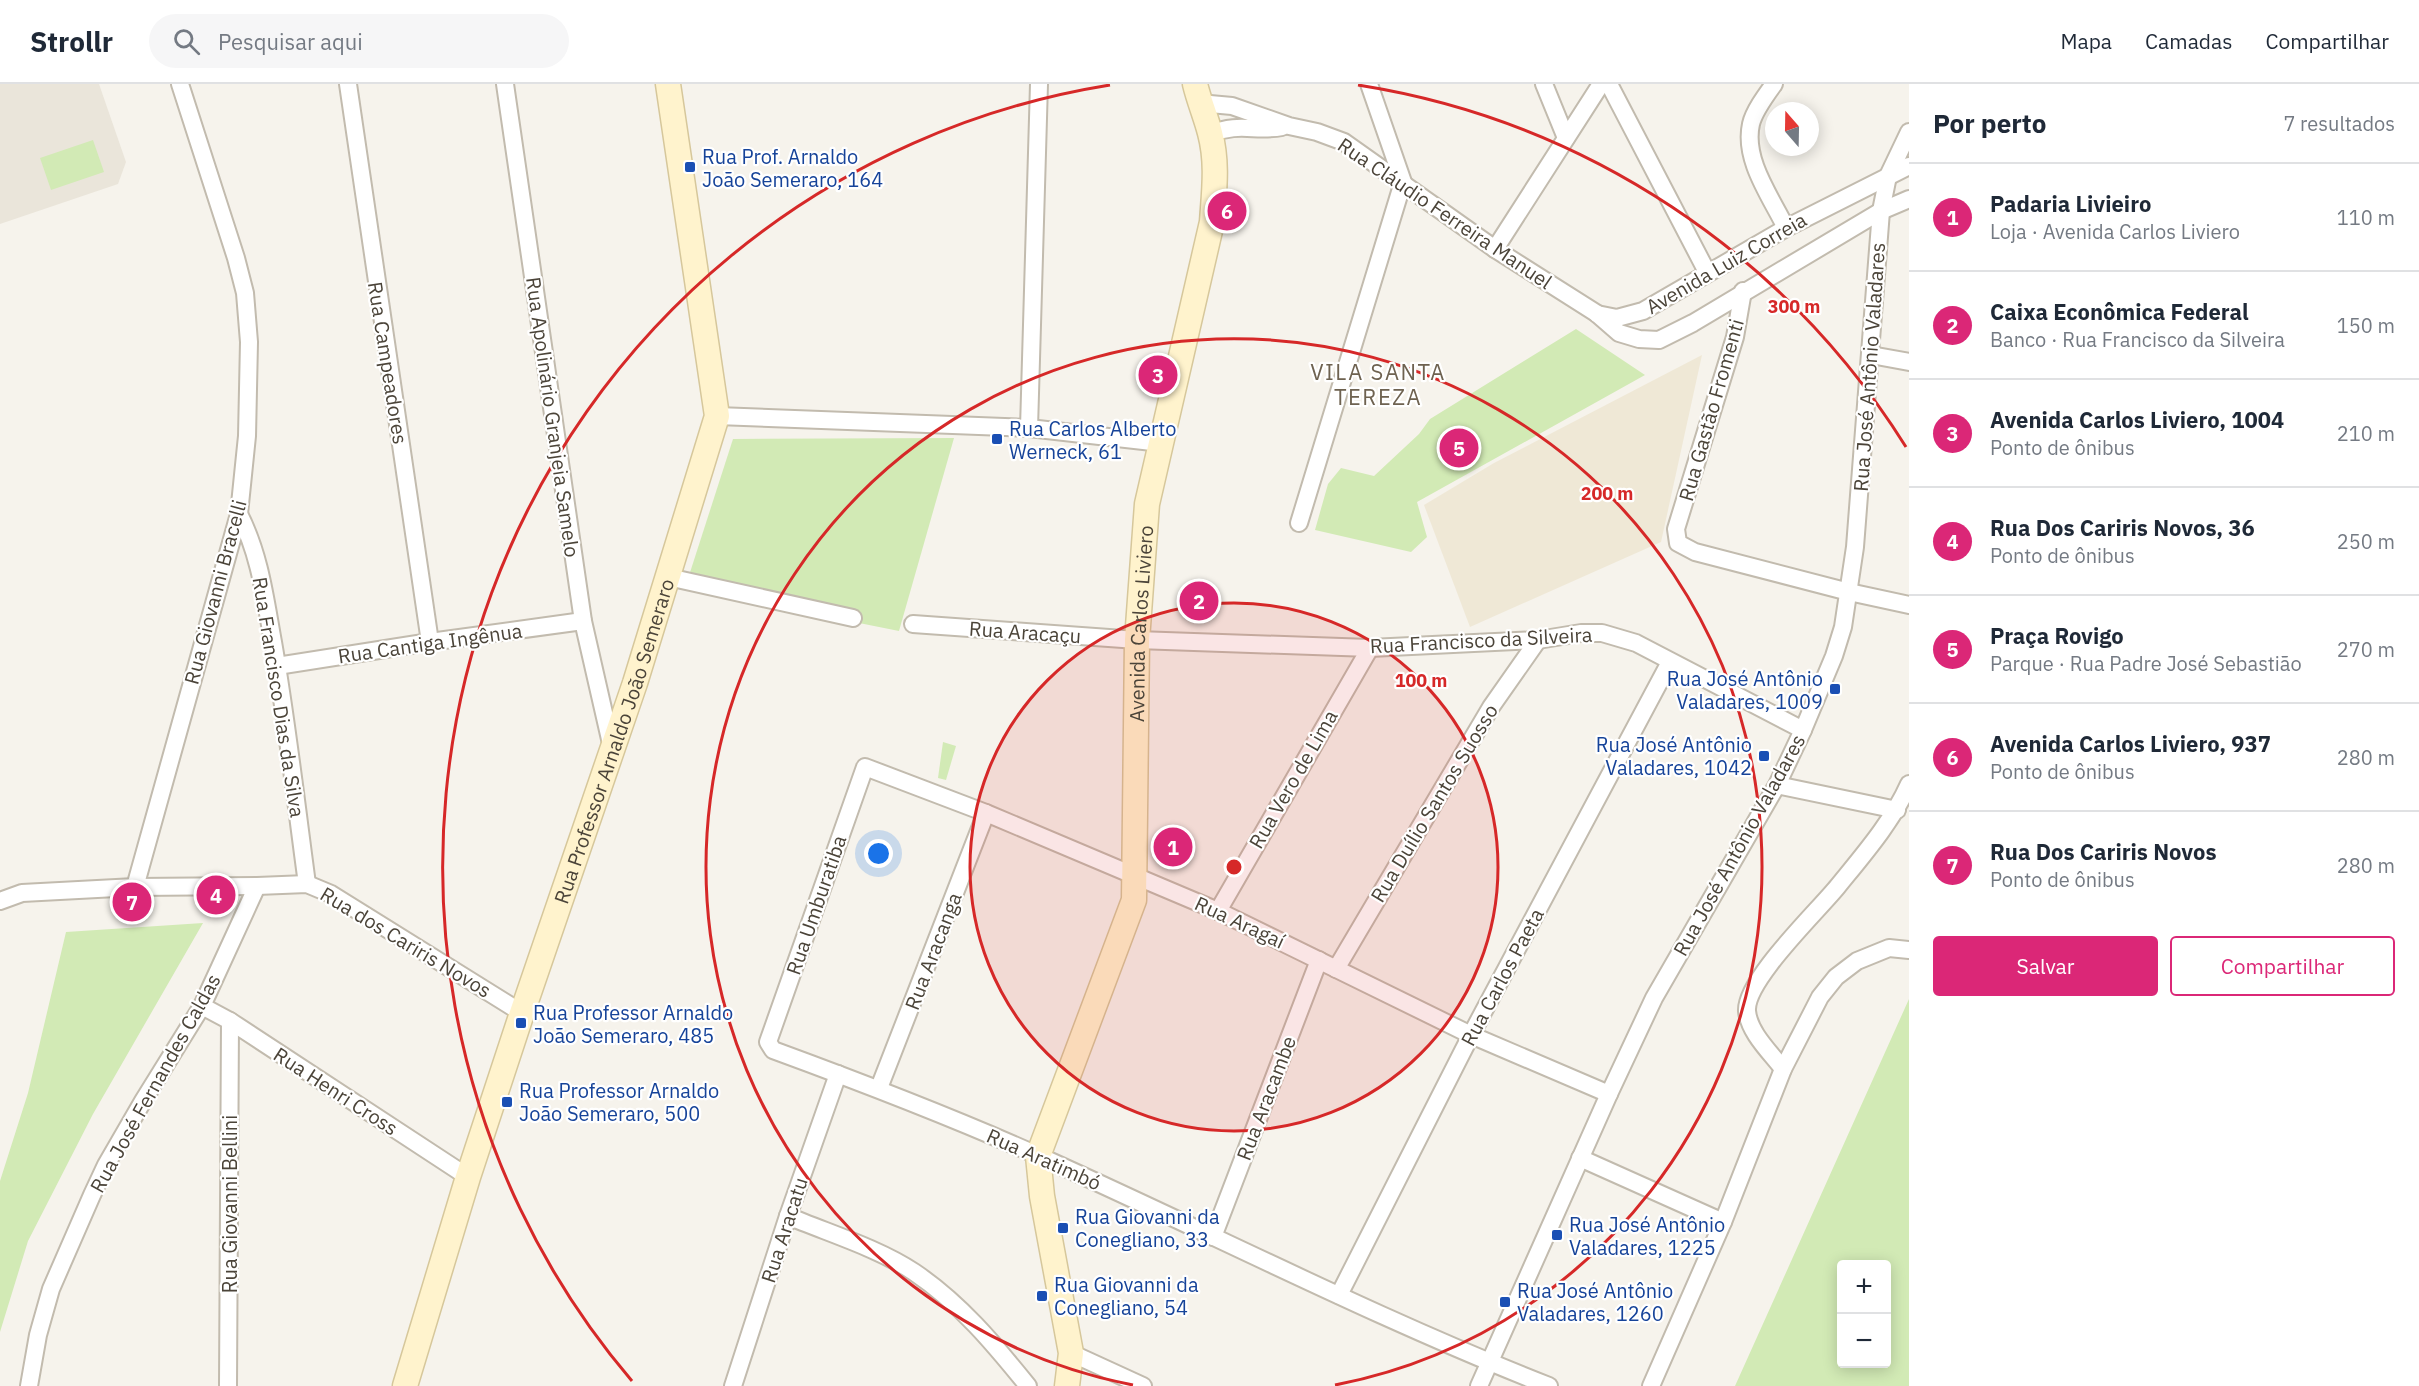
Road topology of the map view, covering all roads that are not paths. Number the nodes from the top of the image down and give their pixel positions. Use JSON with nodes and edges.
{"nodes":[{"id":1,"x":180,"y":84,"type":"edge"},
{"id":2,"x":348,"y":84,"type":"edge"},
{"id":3,"x":505,"y":84,"type":"edge"},
{"id":4,"x":668,"y":84,"type":"edge"},
{"id":5,"x":1039,"y":84,"type":"edge"},
{"id":6,"x":1369,"y":84,"type":"edge"},
{"id":7,"x":1544,"y":84,"type":"edge"},
{"id":8,"x":1601,"y":84,"type":"edge"},
{"id":9,"x":1609,"y":84,"type":"edge"},
{"id":10,"x":1774,"y":84,"type":"edge"},
{"id":11,"x":1197,"y":93,"type":"edge"},
{"id":12,"x":1289,"y":126,"type":"junction"},
{"id":13,"x":1909,"y":132,"type":"edge"},
{"id":14,"x":1210,"y":134,"type":"junction"},
{"id":15,"x":1566,"y":138,"type":"junction"},
{"id":16,"x":1909,"y":166,"type":"edge"},
{"id":17,"x":1888,"y":176,"type":"junction"},
{"id":18,"x":1403,"y":182,"type":"junction"},
{"id":19,"x":1909,"y":199,"type":"edge"},
{"id":20,"x":1881,"y":211,"type":"junction"},
{"id":21,"x":1786,"y":228,"type":"junction"},
{"id":22,"x":1495,"y":249,"type":"junction"},
{"id":23,"x":1707,"y":272,"type":"junction"},
{"id":24,"x":1743,"y":291,"type":"junction"},
{"id":25,"x":1596,"y":313,"type":"junction"},
{"id":26,"x":1871,"y":355,"type":"junction"},
{"id":27,"x":1909,"y":362,"type":"edge"},
{"id":28,"x":717,"y":416,"type":"junction"},
{"id":29,"x":1029,"y":428,"type":"junction"},
{"id":30,"x":1161,"y":443,"type":"junction"},
{"id":31,"x":239,"y":514,"type":"junction"},
{"id":32,"x":1299,"y":523,"type":"dead end"},
{"id":33,"x":668,"y":577,"type":"junction"},
{"id":34,"x":1850,"y":592,"type":"junction"},
{"id":35,"x":1909,"y":605,"type":"edge"},
{"id":36,"x":853,"y":618,"type":"dead end"},
{"id":37,"x":583,"y":621,"type":"junction"},
{"id":38,"x":913,"y":624,"type":"dead end"},
{"id":39,"x":1137,"y":640,"type":"junction"},
{"id":40,"x":1538,"y":640,"type":"junction"},
{"id":41,"x":430,"y":642,"type":"junction"},
{"id":42,"x":1370,"y":648,"type":"junction"},
{"id":43,"x":1670,"y":662,"type":"junction"},
{"id":44,"x":277,"y":666,"type":"junction"},
{"id":45,"x":1803,"y":730,"type":"junction"},
{"id":46,"x":612,"y":749,"type":"junction"},
{"id":47,"x":865,"y":767,"type":"joint"},
{"id":48,"x":1909,"y":784,"type":"edge"},
{"id":49,"x":1777,"y":785,"type":"junction"},
{"id":50,"x":1897,"y":810,"type":"junction"},
{"id":51,"x":986,"y":813,"type":"junction"},
{"id":52,"x":1136,"y":876,"type":"junction"},
{"id":53,"x":307,"y":884,"type":"junction"},
{"id":54,"x":257,"y":886,"type":"junction"},
{"id":55,"x":135,"y":887,"type":"junction"},
{"id":56,"x":0,"y":901,"type":"edge"},
{"id":57,"x":1218,"y":911,"type":"junction"},
{"id":58,"x":1909,"y":950,"type":"edge"},
{"id":59,"x":1319,"y":960,"type":"junction"},
{"id":60,"x":1336,"y":969,"type":"junction"},
{"id":61,"x":202,"y":1006,"type":"junction"},
{"id":62,"x":522,"y":1013,"type":"junction"},
{"id":63,"x":230,"y":1021,"type":"junction"},
{"id":64,"x":1471,"y":1035,"type":"junction"},
{"id":65,"x":768,"y":1042,"type":"joint"},
{"id":66,"x":1783,"y":1069,"type":"junction"},
{"id":67,"x":838,"y":1074,"type":"junction"},
{"id":68,"x":879,"y":1088,"type":"junction"},
{"id":69,"x":1609,"y":1094,"type":"junction"},
{"id":70,"x":1038,"y":1156,"type":"junction"},
{"id":71,"x":1580,"y":1158,"type":"junction"},
{"id":72,"x":468,"y":1177,"type":"junction"},
{"id":73,"x":788,"y":1216,"type":"junction"},
{"id":74,"x":1723,"y":1222,"type":"junction"},
{"id":75,"x":1213,"y":1237,"type":"junction"},
{"id":76,"x":1339,"y":1295,"type":"junction"},
{"id":77,"x":1071,"y":1353,"type":"junction"},
{"id":78,"x":1490,"y":1363,"type":"junction"},
{"id":79,"x":29,"y":1386,"type":"edge"},
{"id":80,"x":228,"y":1386,"type":"edge"},
{"id":81,"x":405,"y":1386,"type":"edge"},
{"id":82,"x":733,"y":1386,"type":"edge"},
{"id":83,"x":1028,"y":1386,"type":"edge"},
{"id":84,"x":1066,"y":1386,"type":"edge"},
{"id":85,"x":1143,"y":1386,"type":"edge"},
{"id":86,"x":1479,"y":1386,"type":"edge"},
{"id":87,"x":1549,"y":1386,"type":"edge"},
{"id":88,"x":1651,"y":1386,"type":"edge"}],
"edges":[{"from":1,"to":31,"type":"street","name":"Rua Giovanni Bracelli"},
{"from":2,"to":41,"type":"street","name":"Rua Campeadores"},
{"from":3,"to":37,"type":"street","name":"Rua Apolinário Granjeia Samelo"},
{"from":4,"to":28,"type":"main road","name":"Rua Professor Arnaldo João Semeraro"},
{"from":5,"to":29,"type":"street"},
{"from":6,"to":18,"type":"street"},
{"from":7,"to":15,"type":"street"},
{"from":8,"to":15,"type":"street"},
{"from":9,"to":23,"type":"street"},
{"from":10,"to":21,"type":"street"},
{"from":11,"to":12,"type":"street","name":"Rua Cláudio Ferreira Manuel"},
{"from":11,"to":14,"type":"main road","name":"Avenida Carlos Liviero"},
{"from":12,"to":14,"type":"street","name":"Rua Cláudio Ferreira Manuel"},
{"from":12,"to":18,"type":"street","name":"Rua Cláudio Ferreira Manuel"},
{"from":13,"to":17,"type":"street","name":"Rua José Antônio Valadares"},
{"from":14,"to":30,"type":"main road","name":"Avenida Carlos Liviero"},
{"from":15,"to":22,"type":"street"},
{"from":16,"to":17,"type":"street","name":"Avenida Luiz Correia"},
{"from":17,"to":20,"type":"street","name":"Rua José Antônio Valadares"},
{"from":17,"to":21,"type":"street","name":"Avenida Luiz Correia"},
{"from":18,"to":22,"type":"street","name":"Rua Cláudio Ferreira Manuel"},
{"from":18,"to":32,"type":"street"},
{"from":19,"to":20,"type":"street","name":"Avenida Luiz Correia"},
{"from":20,"to":24,"type":"street","name":"Avenida Luiz Correia"},
{"from":20,"to":26,"type":"street","name":"Rua José Antônio Valadares"},
{"from":21,"to":23,"type":"street","name":"Avenida Luiz Correia"},
{"from":22,"to":25,"type":"street","name":"Rua Cláudio Ferreira Manuel"},
{"from":23,"to":25,"type":"street","name":"Avenida Luiz Correia"},
{"from":24,"to":25,"type":"street","name":"Avenida Luiz Correia"},
{"from":24,"to":34,"type":"street","name":"Rua Gastão Fromenti"},
{"from":26,"to":27,"type":"street"},
{"from":26,"to":34,"type":"street","name":"Rua José Antônio Valadares"},
{"from":28,"to":29,"type":"street"},
{"from":28,"to":33,"type":"main road","name":"Rua Professor Arnaldo João Semeraro"},
{"from":29,"to":30,"type":"street"},
{"from":30,"to":39,"type":"main road","name":"Avenida Carlos Liviero"},
{"from":31,"to":44,"type":"street","name":"Rua Francisco Dias da Silva"},
{"from":31,"to":55,"type":"street","name":"Rua Giovanni Bracelli"},
{"from":33,"to":36,"type":"street"},
{"from":33,"to":46,"type":"main road","name":"Rua Professor Arnaldo João Semeraro"},
{"from":34,"to":35,"type":"street"},
{"from":34,"to":45,"type":"street","name":"Rua José Antônio Valadares"},
{"from":37,"to":41,"type":"street","name":"Rua Cantiga Ingênua"},
{"from":37,"to":46,"type":"street","name":"Rua Apolinário Granjeia Samelo"},
{"from":38,"to":39,"type":"street","name":"Rua Aracaçu"},
{"from":39,"to":42,"type":"street","name":"Rua Francisco da Silveira"},
{"from":39,"to":52,"type":"main road","name":"Avenida Carlos Liviero"},
{"from":40,"to":42,"type":"street","name":"Rua Francisco da Silveira"},
{"from":40,"to":43,"type":"street","name":"Rua Francisco da Silveira"},
{"from":40,"to":60,"type":"street","name":"Rua Duílio Santos Suosso"},
{"from":41,"to":44,"type":"street","name":"Rua Cantiga Ingênua"},
{"from":42,"to":57,"type":"street","name":"Rua Vero de Lima"},
{"from":43,"to":45,"type":"street","name":"Rua Francisco da Silveira"},
{"from":43,"to":64,"type":"street","name":"Rua Carlos Paeta"},
{"from":44,"to":53,"type":"street","name":"Rua Francisco Dias da Silva"},
{"from":45,"to":49,"type":"street","name":"Rua José Antônio Valadares"},
{"from":46,"to":62,"type":"main road","name":"Rua Professor Arnaldo João Semeraro"},
{"from":47,"to":51,"type":"street","name":"Rua Aragaí"},
{"from":47,"to":65,"type":"street","name":"Rua Umburatiba"},
{"from":48,"to":50,"type":"street"},
{"from":49,"to":50,"type":"street"},
{"from":49,"to":69,"type":"street","name":"Rua José Antônio Valadares"},
{"from":50,"to":66,"type":"street"},
{"from":51,"to":52,"type":"street","name":"Rua Aragaí"},
{"from":51,"to":68,"type":"street","name":"Rua Aracanga"},
{"from":52,"to":57,"type":"street","name":"Rua Aragaí"},
{"from":52,"to":70,"type":"main road","name":"Avenida Carlos Liviero"},
{"from":53,"to":54,"type":"street","name":"Rua dos Cariris Novos"},
{"from":53,"to":62,"type":"street","name":"Rua dos Cariris Novos"},
{"from":54,"to":55,"type":"street","name":"Rua dos Cariris Novos"},
{"from":54,"to":61,"type":"street","name":"Rua José Fernandes Caldas"},
{"from":55,"to":56,"type":"street","name":"Rua dos Cariris Novos"},
{"from":57,"to":59,"type":"street","name":"Rua Aragaí"},
{"from":58,"to":66,"type":"street"},
{"from":59,"to":60,"type":"street","name":"Rua Aragaí"},
{"from":59,"to":75,"type":"street","name":"Rua Aracambe"},
{"from":60,"to":64,"type":"street","name":"Rua Aragaí"},
{"from":61,"to":63,"type":"street","name":"Rua Henri Cross"},
{"from":61,"to":79,"type":"street","name":"Rua José Fernandes Caldas"},
{"from":62,"to":72,"type":"main road","name":"Rua Professor Arnaldo João Semeraro"},
{"from":63,"to":72,"type":"street","name":"Rua Henri Cross"},
{"from":63,"to":80,"type":"street","name":"Rua Giovanni Bellini"},
{"from":64,"to":69,"type":"street","name":"Rua Aragaí"},
{"from":64,"to":76,"type":"street","name":"Rua Carlos Paeta"},
{"from":65,"to":67,"type":"street","name":"Rua Aratimbó"},
{"from":66,"to":74,"type":"street"},
{"from":67,"to":68,"type":"street","name":"Rua Aratimbó"},
{"from":67,"to":73,"type":"street","name":"Rua Aracatu"},
{"from":68,"to":70,"type":"street","name":"Rua Aratimbó"},
{"from":69,"to":71,"type":"street","name":"Rua José Antônio Valadares"},
{"from":70,"to":75,"type":"street","name":"Rua Aratimbó"},
{"from":70,"to":77,"type":"main road"},
{"from":71,"to":74,"type":"street"},
{"from":71,"to":78,"type":"street","name":"Rua José Antônio Valadares"},
{"from":72,"to":81,"type":"main road","name":"Rua Professor Arnaldo João Semeraro"},
{"from":73,"to":82,"type":"street","name":"Rua Aracatu"},
{"from":73,"to":83,"type":"street"},
{"from":74,"to":88,"type":"street"},
{"from":75,"to":76,"type":"street","name":"Rua Aratimbó"},
{"from":76,"to":78,"type":"street","name":"Rua Aratimbó"},
{"from":77,"to":84,"type":"main road"},
{"from":77,"to":85,"type":"street"},
{"from":78,"to":86,"type":"street","name":"Rua José Antônio Valadares"},
{"from":78,"to":87,"type":"street","name":"Rua Aratimbó"}]}
